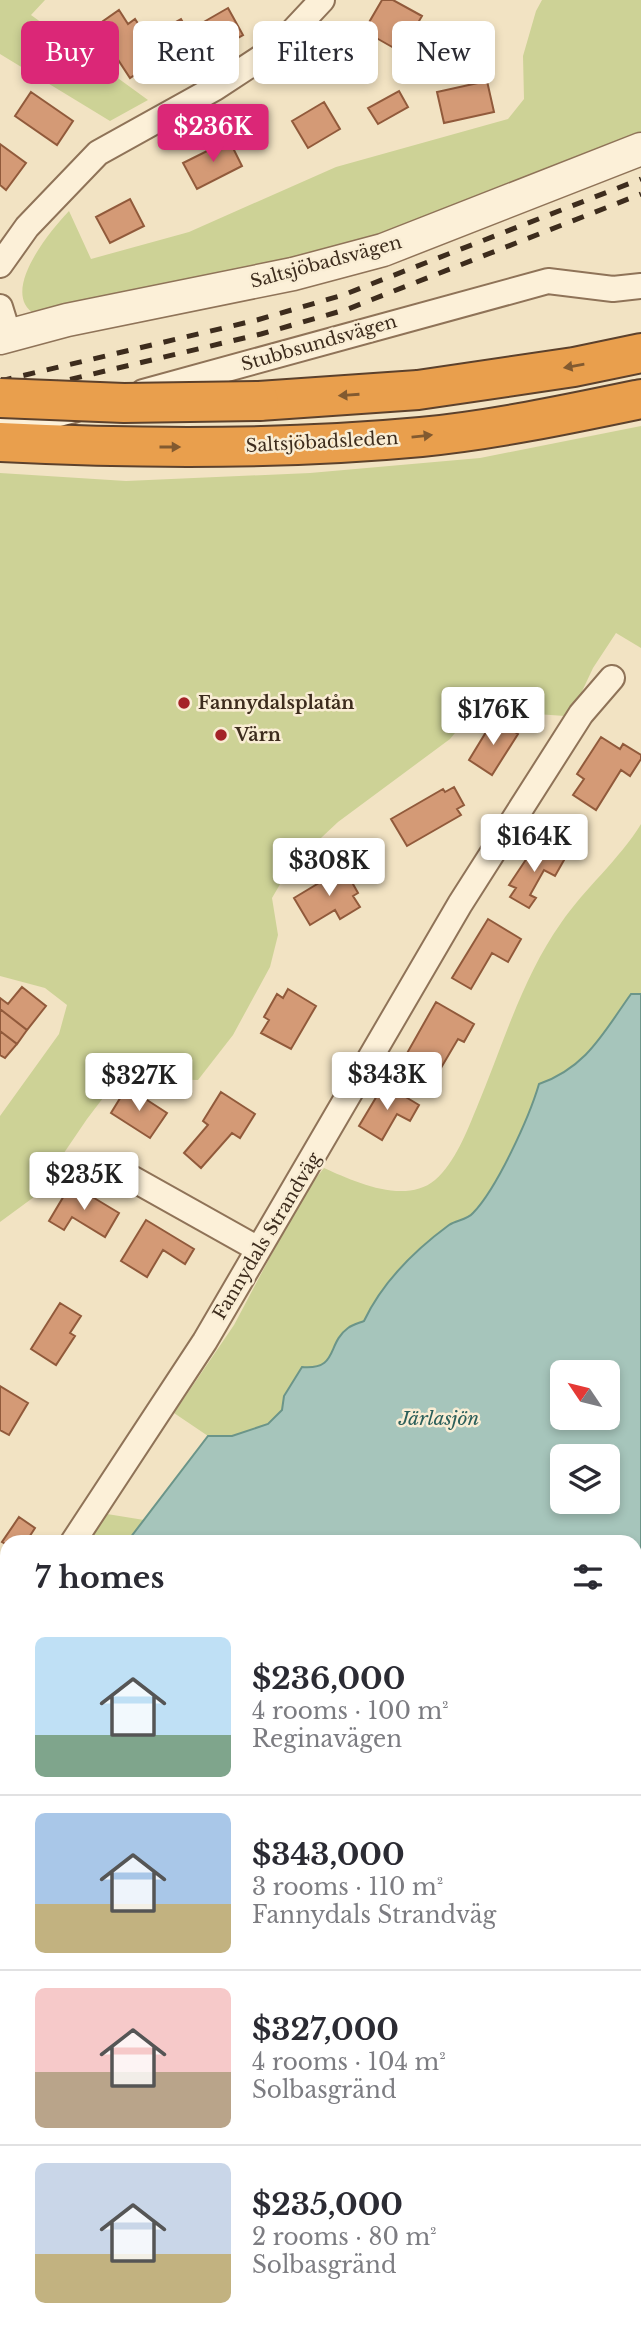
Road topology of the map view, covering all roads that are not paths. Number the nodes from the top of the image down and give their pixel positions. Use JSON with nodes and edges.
{"nodes":[{"id":1,"x":322,"y":0,"type":"edge"},
{"id":2,"x":641,"y":149,"type":"edge"},
{"id":3,"x":0,"y":265,"type":"edge"},
{"id":4,"x":641,"y":286,"type":"edge"},
{"id":5,"x":3,"y":327,"type":"edge"},
{"id":6,"x":641,"y":353,"type":"edge"},
{"id":7,"x":0,"y":398,"type":"edge"},
{"id":8,"x":641,"y":399,"type":"edge"},
{"id":9,"x":0,"y":430,"type":"edge"},
{"id":10,"x":0,"y":442,"type":"edge"},
{"id":11,"x":612,"y":678,"type":"dead end"},
{"id":12,"x":110,"y":1166,"type":"dead end"},
{"id":13,"x":258,"y":1249,"type":"junction"},
{"id":14,"x":77,"y":1535,"type":"edge"}],
"edges":[{"from":1,"to":3,"type":"street"},
{"from":2,"to":5,"type":"street","name":"Saltsjöbadsvägen"},
{"from":4,"to":9,"type":"street","name":"Stubbsundsvägen"},
{"from":6,"to":7,"type":"highway","one_way":true,"bridge":true},
{"from":10,"to":8,"type":"highway","name":"Saltsjöbadsleden","one_way":true},
{"from":11,"to":13,"type":"street","name":"Fannydals Strandväg"},
{"from":12,"to":13,"type":"street"},
{"from":13,"to":14,"type":"street","name":"Fannydals Strandväg"}]}
